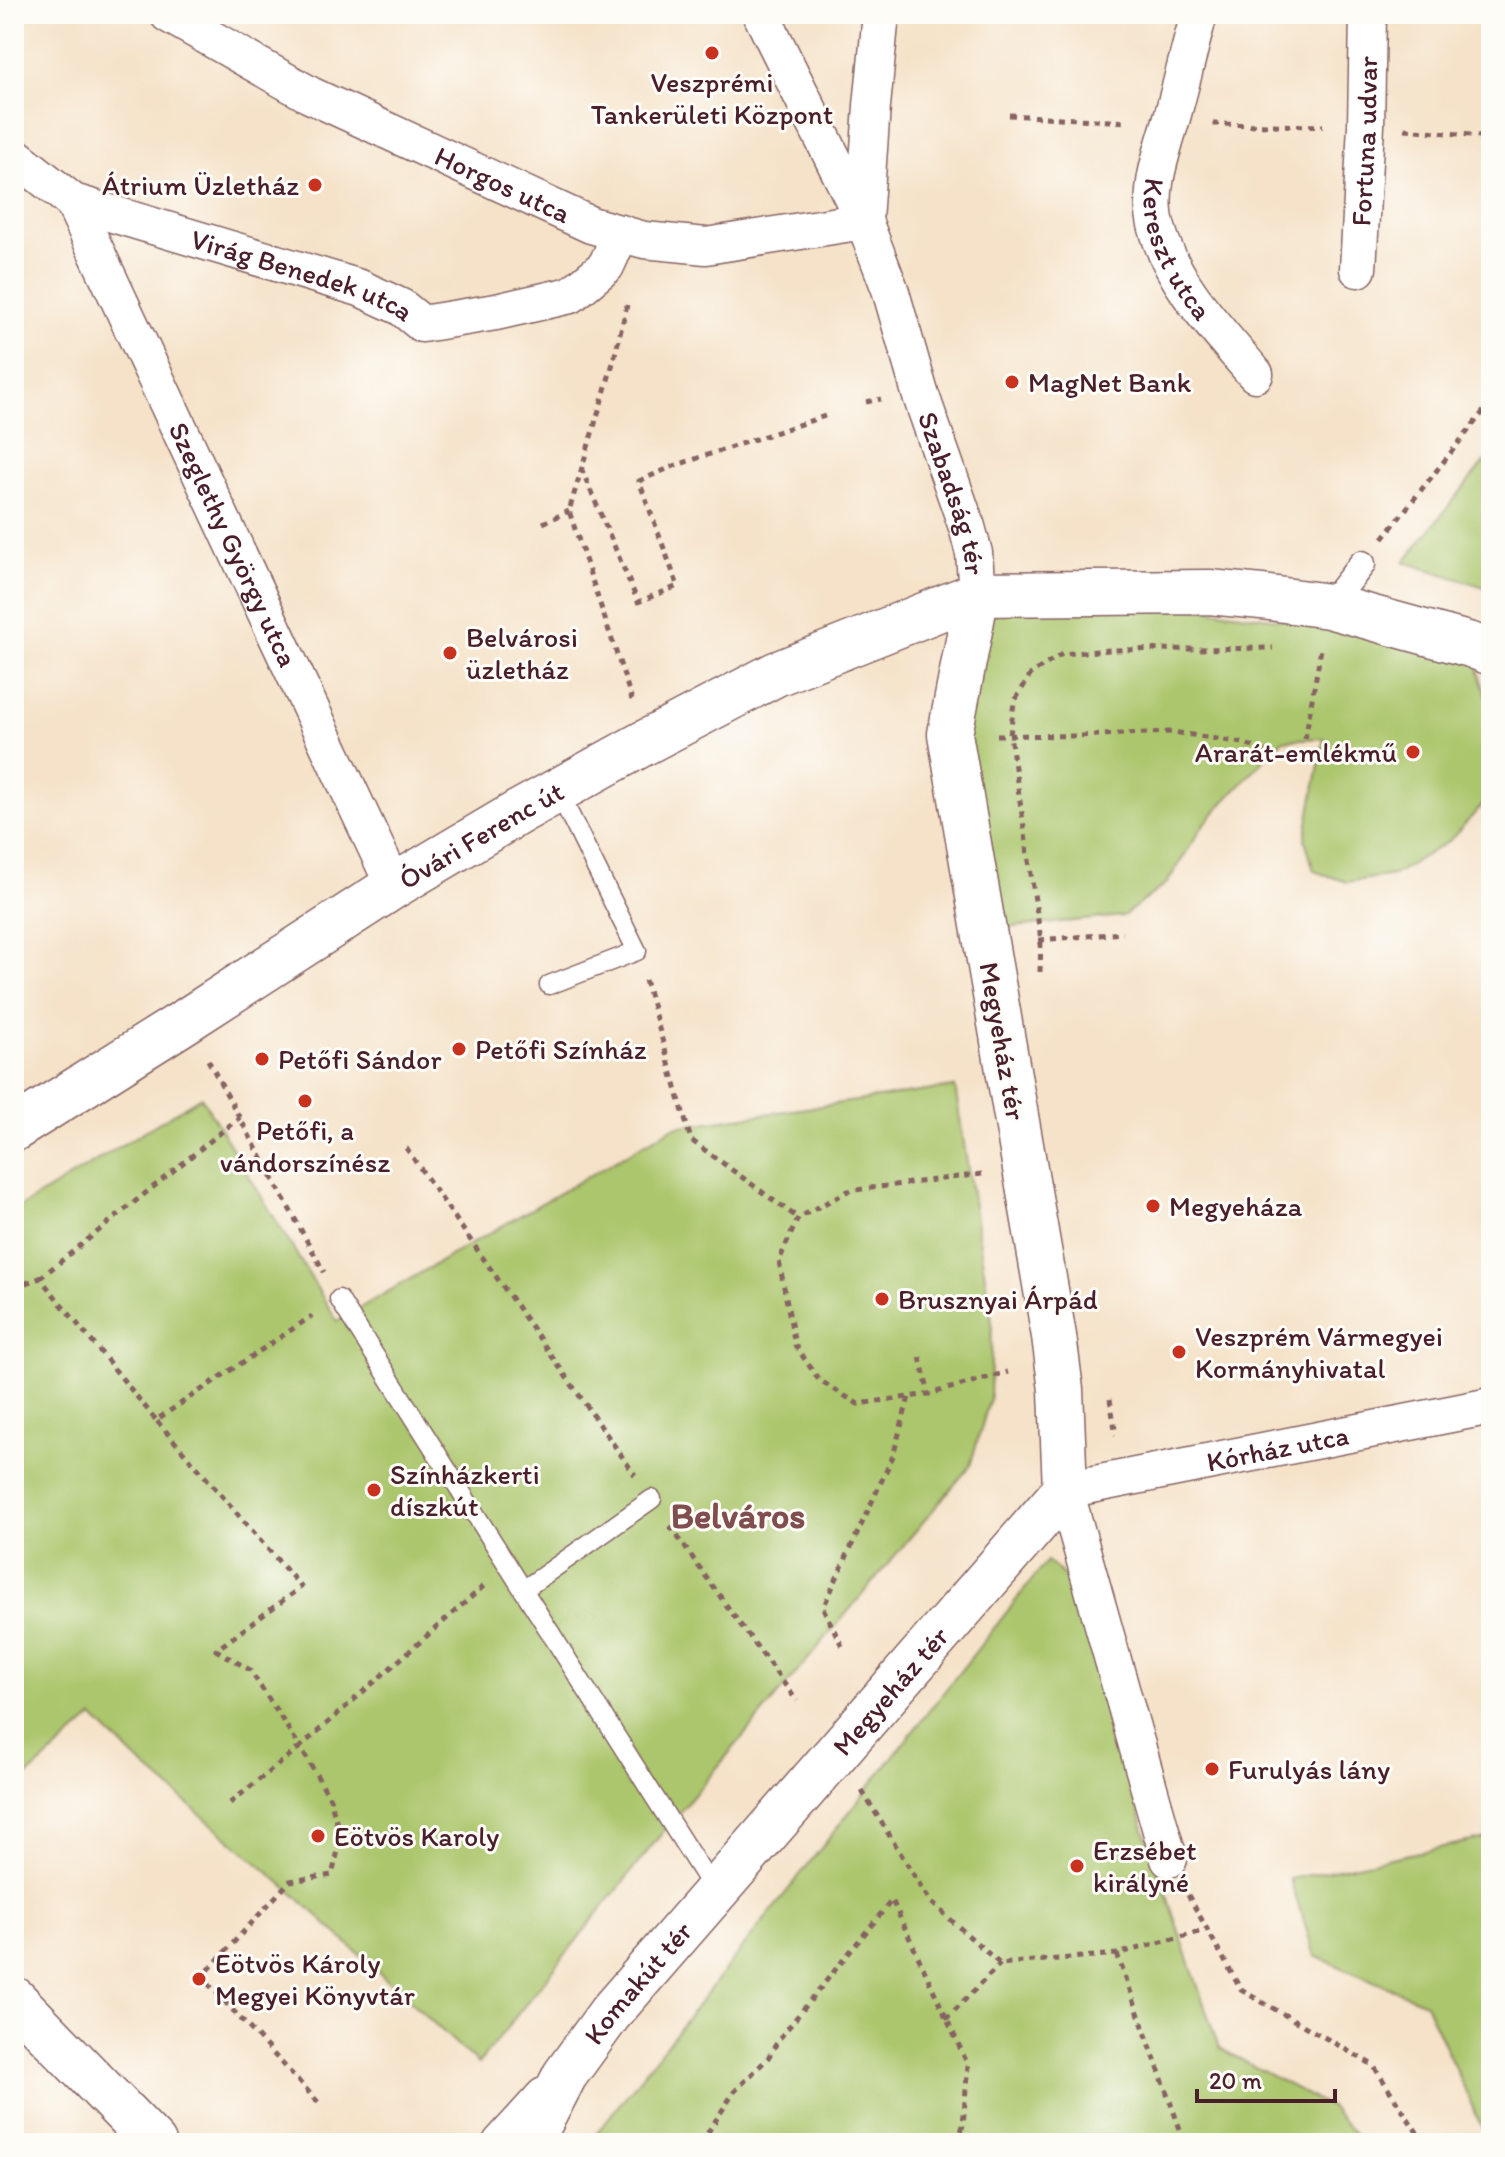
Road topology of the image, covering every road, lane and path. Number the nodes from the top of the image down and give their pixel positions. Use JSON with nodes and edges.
{"nodes":[{"id":1,"x":168,"y":14,"type":"edge"},
{"id":2,"x":761,"y":14,"type":"edge"},
{"id":3,"x":793,"y":14,"type":"edge"},
{"id":4,"x":1199,"y":14,"type":"edge"},
{"id":5,"x":1368,"y":14,"type":"edge"},
{"id":6,"x":875,"y":22,"type":"edge"},
{"id":7,"x":779,"y":53,"type":"junction"},
{"id":8,"x":1009,"y":115,"type":"dead end"},
{"id":9,"x":1170,"y":124,"type":"junction"},
{"id":10,"x":1326,"y":126,"type":"dead end"},
{"id":11,"x":1411,"y":130,"type":"dead end"},
{"id":12,"x":1491,"y":137,"type":"edge"},
{"id":13,"x":14,"y":155,"type":"edge"},
{"id":14,"x":73,"y":202,"type":"junction"},
{"id":15,"x":864,"y":221,"type":"junction"},
{"id":16,"x":632,"y":237,"type":"junction"},
{"id":17,"x":1358,"y":269,"type":"dead end"},
{"id":18,"x":1255,"y":374,"type":"dead end"},
{"id":19,"x":1491,"y":402,"type":"edge"},
{"id":20,"x":825,"y":416,"type":"dead end"},
{"id":21,"x":581,"y":468,"type":"junction"},
{"id":22,"x":569,"y":511,"type":"junction"},
{"id":23,"x":543,"y":523,"type":"dead end"},
{"id":24,"x":1362,"y":564,"type":"joint"},
{"id":25,"x":977,"y":594,"type":"junction"},
{"id":26,"x":1329,"y":606,"type":"junction"},
{"id":27,"x":1306,"y":647,"type":"dead end"},
{"id":28,"x":1276,"y":648,"type":"dead end"},
{"id":29,"x":1491,"y":653,"type":"edge"},
{"id":30,"x":632,"y":701,"type":"dead end"},
{"id":31,"x":1010,"y":735,"type":"junction"},
{"id":32,"x":1305,"y":739,"type":"dead end"},
{"id":33,"x":1270,"y":753,"type":"dead end"},
{"id":34,"x":558,"y":791,"type":"junction"},
{"id":35,"x":394,"y":886,"type":"junction"},
{"id":36,"x":1123,"y":933,"type":"dead end"},
{"id":37,"x":1041,"y":940,"type":"junction"},
{"id":38,"x":987,"y":946,"type":"junction"},
{"id":39,"x":637,"y":951,"type":"junction"},
{"id":40,"x":549,"y":985,"type":"dead end"},
{"id":41,"x":205,"y":1054,"type":"dead end"},
{"id":42,"x":240,"y":1117,"type":"junction"},
{"id":43,"x":14,"y":1129,"type":"edge"},
{"id":44,"x":406,"y":1148,"type":"dead end"},
{"id":45,"x":985,"y":1174,"type":"dead end"},
{"id":46,"x":798,"y":1218,"type":"junction"},
{"id":47,"x":40,"y":1278,"type":"junction"},
{"id":48,"x":14,"y":1287,"type":"edge"},
{"id":49,"x":339,"y":1299,"type":"junction"},
{"id":50,"x":920,"y":1357,"type":"dead end"},
{"id":51,"x":1008,"y":1372,"type":"dead end"},
{"id":52,"x":929,"y":1394,"type":"junction"},
{"id":53,"x":909,"y":1397,"type":"junction"},
{"id":54,"x":1491,"y":1406,"type":"edge"},
{"id":55,"x":156,"y":1420,"type":"junction"},
{"id":56,"x":1065,"y":1490,"type":"junction"},
{"id":57,"x":652,"y":1499,"type":"junction"},
{"id":58,"x":508,"y":1565,"type":"junction"},
{"id":59,"x":523,"y":1590,"type":"junction"},
{"id":60,"x":842,"y":1646,"type":"dead end"},
{"id":61,"x":797,"y":1701,"type":"dead end"},
{"id":62,"x":300,"y":1747,"type":"junction"},
{"id":63,"x":859,"y":1786,"type":"dead end"},
{"id":64,"x":230,"y":1803,"type":"dead end"},
{"id":65,"x":1169,"y":1859,"type":"joint"},
{"id":66,"x":714,"y":1891,"type":"junction"},
{"id":67,"x":1207,"y":1930,"type":"junction"},
{"id":68,"x":1117,"y":1954,"type":"junction"},
{"id":69,"x":1000,"y":1964,"type":"junction"},
{"id":70,"x":14,"y":1999,"type":"edge"},
{"id":71,"x":946,"y":2019,"type":"junction"},
{"id":72,"x":565,"y":2075,"type":"junction"},
{"id":73,"x":318,"y":2102,"type":"dead end"},
{"id":74,"x":154,"y":2143,"type":"edge"},
{"id":75,"x":501,"y":2143,"type":"edge"},
{"id":76,"x":530,"y":2143,"type":"edge"},
{"id":77,"x":701,"y":2143,"type":"edge"},
{"id":78,"x":958,"y":2143,"type":"edge"},
{"id":79,"x":1185,"y":2143,"type":"edge"},
{"id":80,"x":1424,"y":2143,"type":"edge"}],
"edges":[{"from":1,"to":16,"type":"street","name":"Horgos utca"},
{"from":2,"to":7,"type":"street","name":"Szabadság tér"},
{"from":3,"to":7,"type":"street"},
{"from":4,"to":9,"type":"street","name":"Kereszt utca"},
{"from":5,"to":17,"type":"street","name":"Fortuna udvar"},
{"from":6,"to":15,"type":"street","name":"Szabadság tér"},
{"from":7,"to":15,"type":"street","name":"Szabadság tér"},
{"from":8,"to":9,"type":"path"},
{"from":9,"to":10,"type":"path"},
{"from":9,"to":18,"type":"street","name":"Kereszt utca"},
{"from":11,"to":12,"type":"path"},
{"from":13,"to":14,"type":"street","name":"Virág Benedek utca"},
{"from":14,"to":16,"type":"street","name":"Virág Benedek utca"},
{"from":14,"to":35,"type":"street","name":"Szeglethy György utca"},
{"from":15,"to":16,"type":"street","name":"Horgos utca"},
{"from":15,"to":25,"type":"street","name":"Szabadság tér"},
{"from":16,"to":21,"type":"path"},
{"from":19,"to":24,"type":"path"},
{"from":20,"to":21,"type":"path"},
{"from":21,"to":22,"type":"path"},
{"from":22,"to":23,"type":"path"},
{"from":22,"to":30,"type":"path"},
{"from":24,"to":26,"type":"street"},
{"from":25,"to":26,"type":"street","name":"Szabadság tér"},
{"from":25,"to":34,"type":"street","name":"Óvári Ferenc út"},
{"from":25,"to":38,"type":"street","name":"Megyeház tér"},
{"from":26,"to":29,"type":"street","name":"Szabadság tér"},
{"from":27,"to":32,"type":"path"},
{"from":28,"to":31,"type":"path"},
{"from":31,"to":33,"type":"path"},
{"from":31,"to":37,"type":"path"},
{"from":34,"to":35,"type":"street","name":"Óvári Ferenc út"},
{"from":34,"to":39,"type":"lane"},
{"from":35,"to":43,"type":"street","name":"Óvári Ferenc út"},
{"from":36,"to":37,"type":"path"},
{"from":37,"to":38,"type":"path"},
{"from":38,"to":56,"type":"street","name":"Megyeház tér"},
{"from":39,"to":40,"type":"lane"},
{"from":39,"to":46,"type":"path"},
{"from":41,"to":42,"type":"path"},
{"from":42,"to":47,"type":"path"},
{"from":42,"to":49,"type":"path"},
{"from":44,"to":57,"type":"path"},
{"from":45,"to":46,"type":"path"},
{"from":46,"to":53,"type":"path"},
{"from":47,"to":48,"type":"path"},
{"from":47,"to":55,"type":"path"},
{"from":49,"to":55,"type":"path"},
{"from":49,"to":58,"type":"lane"},
{"from":50,"to":52,"type":"path"},
{"from":51,"to":52,"type":"path"},
{"from":52,"to":53,"type":"path"},
{"from":53,"to":60,"type":"path"},
{"from":54,"to":56,"type":"street","name":"Kórház utca"},
{"from":55,"to":62,"type":"path"},
{"from":56,"to":65,"type":"street","name":"Megyeház tér"},
{"from":56,"to":66,"type":"street","name":"Megyeház tér"},
{"from":57,"to":59,"type":"lane"},
{"from":57,"to":61,"type":"path"},
{"from":58,"to":59,"type":"lane"},
{"from":58,"to":62,"type":"path"},
{"from":59,"to":66,"type":"lane"},
{"from":62,"to":64,"type":"path"},
{"from":62,"to":73,"type":"path"},
{"from":63,"to":69,"type":"path"},
{"from":65,"to":67,"type":"path"},
{"from":66,"to":72,"type":"street","name":"Komakút tér"},
{"from":67,"to":68,"type":"path"},
{"from":67,"to":80,"type":"path"},
{"from":68,"to":69,"type":"path"},
{"from":68,"to":79,"type":"path"},
{"from":69,"to":71,"type":"path"},
{"from":70,"to":74,"type":"street"},
{"from":71,"to":77,"type":"path"},
{"from":71,"to":78,"type":"path"},
{"from":72,"to":75,"type":"street","name":"Komakút tér"},
{"from":72,"to":76,"type":"street","name":"Komakút tér"}]}
